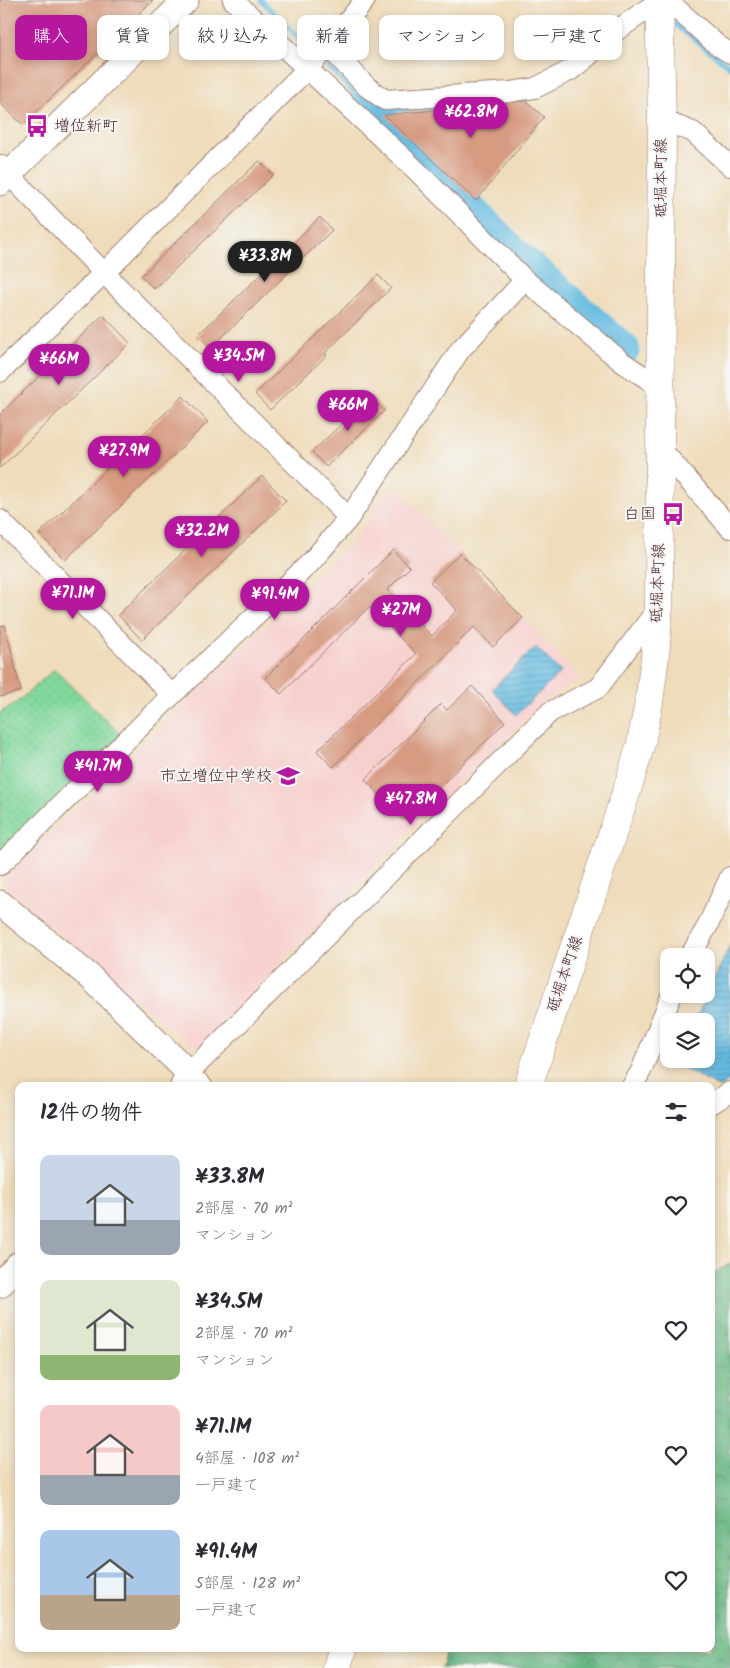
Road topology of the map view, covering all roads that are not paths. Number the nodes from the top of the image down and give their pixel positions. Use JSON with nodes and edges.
{"nodes":[{"id":1,"x":186,"y":0,"type":"edge"},
{"id":2,"x":233,"y":0,"type":"edge"},
{"id":3,"x":365,"y":0,"type":"edge"},
{"id":4,"x":659,"y":1,"type":"edge"},
{"id":5,"x":353,"y":15,"type":"edge"},
{"id":6,"x":730,"y":53,"type":"edge"},
{"id":7,"x":315,"y":60,"type":"edge"},
{"id":8,"x":341,"y":60,"type":"edge"},
{"id":9,"x":306,"y":70,"type":"junction"},
{"id":10,"x":662,"y":120,"type":"junction"},
{"id":11,"x":730,"y":166,"type":"edge"},
{"id":12,"x":3,"y":174,"type":"edge"},
{"id":13,"x":104,"y":273,"type":"junction"},
{"id":14,"x":525,"y":280,"type":"junction"},
{"id":15,"x":0,"y":372,"type":"edge"},
{"id":16,"x":660,"y":388,"type":"junction"},
{"id":17,"x":660,"y":448,"type":"junction"},
{"id":18,"x":349,"y":518,"type":"junction"},
{"id":19,"x":0,"y":520,"type":"edge"},
{"id":20,"x":730,"y":528,"type":"edge"},
{"id":21,"x":659,"y":607,"type":"junction"},
{"id":22,"x":172,"y":695,"type":"junction"},
{"id":23,"x":0,"y":865,"type":"edge"},
{"id":24,"x":730,"y":877,"type":"edge"},
{"id":25,"x":0,"y":903,"type":"edge"},
{"id":26,"x":695,"y":948,"type":"edge"},
{"id":27,"x":668,"y":1003,"type":"edge"},
{"id":28,"x":191,"y":1082,"type":"edge"},
{"id":29,"x":529,"y":1082,"type":"edge"},
{"id":30,"x":635,"y":1082,"type":"edge"},
{"id":31,"x":730,"y":1092,"type":"edge"},
{"id":32,"x":715,"y":1101,"type":"edge"},
{"id":33,"x":15,"y":1268,"type":"edge"},
{"id":34,"x":0,"y":1285,"type":"edge"},
{"id":35,"x":341,"y":1652,"type":"edge"},
{"id":36,"x":337,"y":1668,"type":"edge"}],
"edges":[{"from":1,"to":12,"type":"street"},
{"from":2,"to":9,"type":"street"},
{"from":3,"to":5,"type":"street"},
{"from":4,"to":6,"type":"street"},
{"from":4,"to":8,"type":"street"},
{"from":4,"to":10,"type":"main road","name":"砥堀本町線"},
{"from":7,"to":9,"type":"street"},
{"from":9,"to":13,"type":"street"},
{"from":9,"to":14,"type":"street"},
{"from":10,"to":11,"type":"street"},
{"from":10,"to":16,"type":"main road","name":"砥堀本町線"},
{"from":12,"to":13,"type":"street"},
{"from":13,"to":15,"type":"street"},
{"from":13,"to":18,"type":"street"},
{"from":14,"to":16,"type":"street"},
{"from":14,"to":18,"type":"street"},
{"from":16,"to":17,"type":"main road","name":"砥堀本町線"},
{"from":17,"to":20,"type":"street"},
{"from":17,"to":21,"type":"main road","name":"砥堀本町線"},
{"from":18,"to":22,"type":"street"},
{"from":19,"to":22,"type":"street"},
{"from":21,"to":28,"type":"street"},
{"from":21,"to":29,"type":"main road","name":"砥堀本町線"},
{"from":22,"to":23,"type":"street"},
{"from":24,"to":26,"type":"street"},
{"from":25,"to":28,"type":"street"},
{"from":27,"to":30,"type":"street"},
{"from":31,"to":32,"type":"street"},
{"from":33,"to":34,"type":"street"},
{"from":35,"to":36,"type":"main road"}]}
